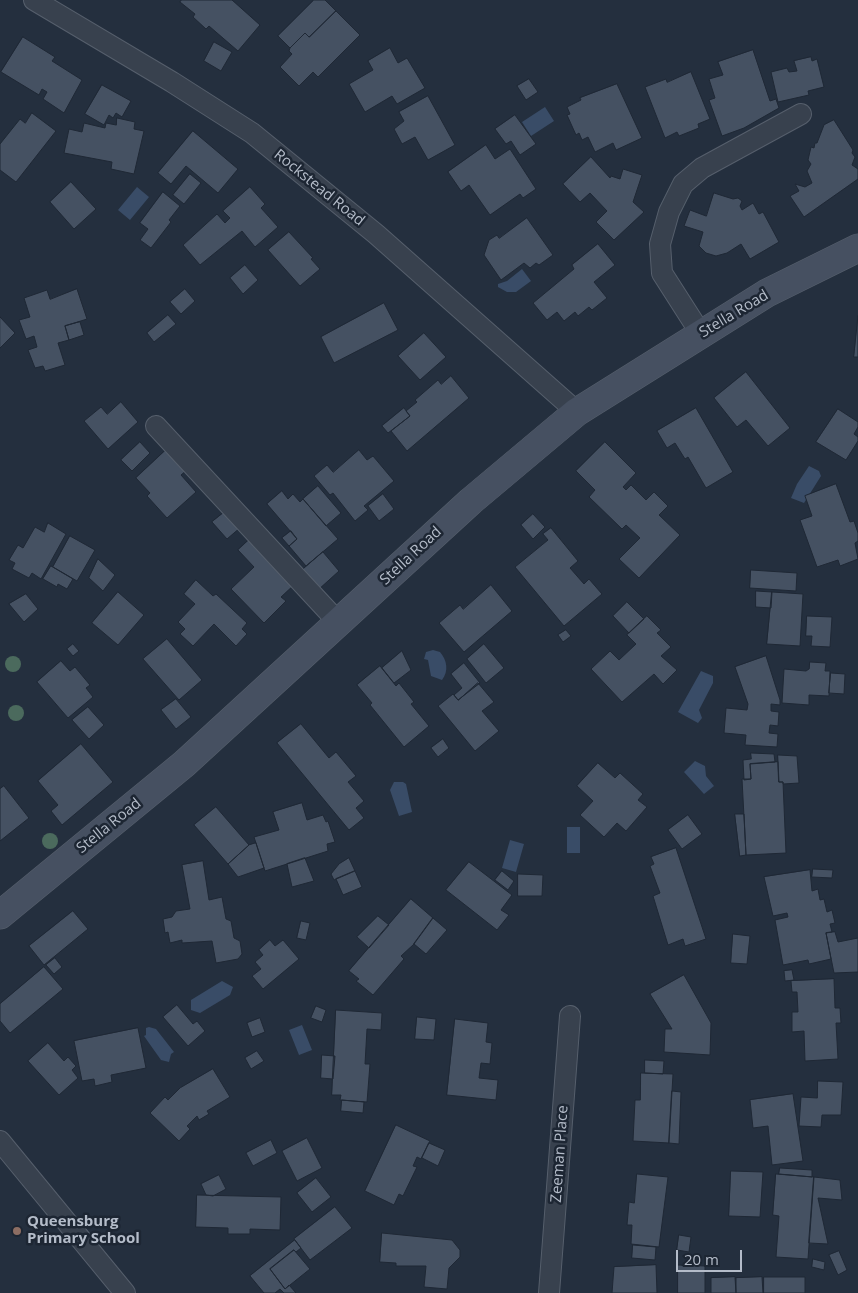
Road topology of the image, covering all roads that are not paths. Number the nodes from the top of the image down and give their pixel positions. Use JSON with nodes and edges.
{"nodes":[{"id":1,"x":34,"y":0,"type":"edge"},
{"id":2,"x":801,"y":114,"type":"dead end"},
{"id":3,"x":858,"y":248,"type":"edge"},
{"id":4,"x":701,"y":334,"type":"junction"},
{"id":5,"x":577,"y":412,"type":"junction"},
{"id":6,"x":156,"y":426,"type":"dead end"},
{"id":7,"x":339,"y":623,"type":"junction"},
{"id":8,"x":0,"y":915,"type":"edge"},
{"id":9,"x":570,"y":1016,"type":"dead end"},
{"id":10,"x":0,"y":1141,"type":"edge"},
{"id":11,"x":125,"y":1293,"type":"edge"},
{"id":12,"x":549,"y":1293,"type":"edge"}],
"edges":[{"from":1,"to":5,"type":"street","name":"Rockstead Road"},
{"from":2,"to":4,"type":"street"},
{"from":3,"to":4,"type":"main road","name":"Stella Road"},
{"from":4,"to":5,"type":"main road","name":"Stella Road"},
{"from":5,"to":7,"type":"main road","name":"Stella Road"},
{"from":6,"to":7,"type":"street"},
{"from":7,"to":8,"type":"main road","name":"Stella Road"},
{"from":9,"to":12,"type":"street","name":"Zeeman Place"},
{"from":10,"to":11,"type":"street"}]}
